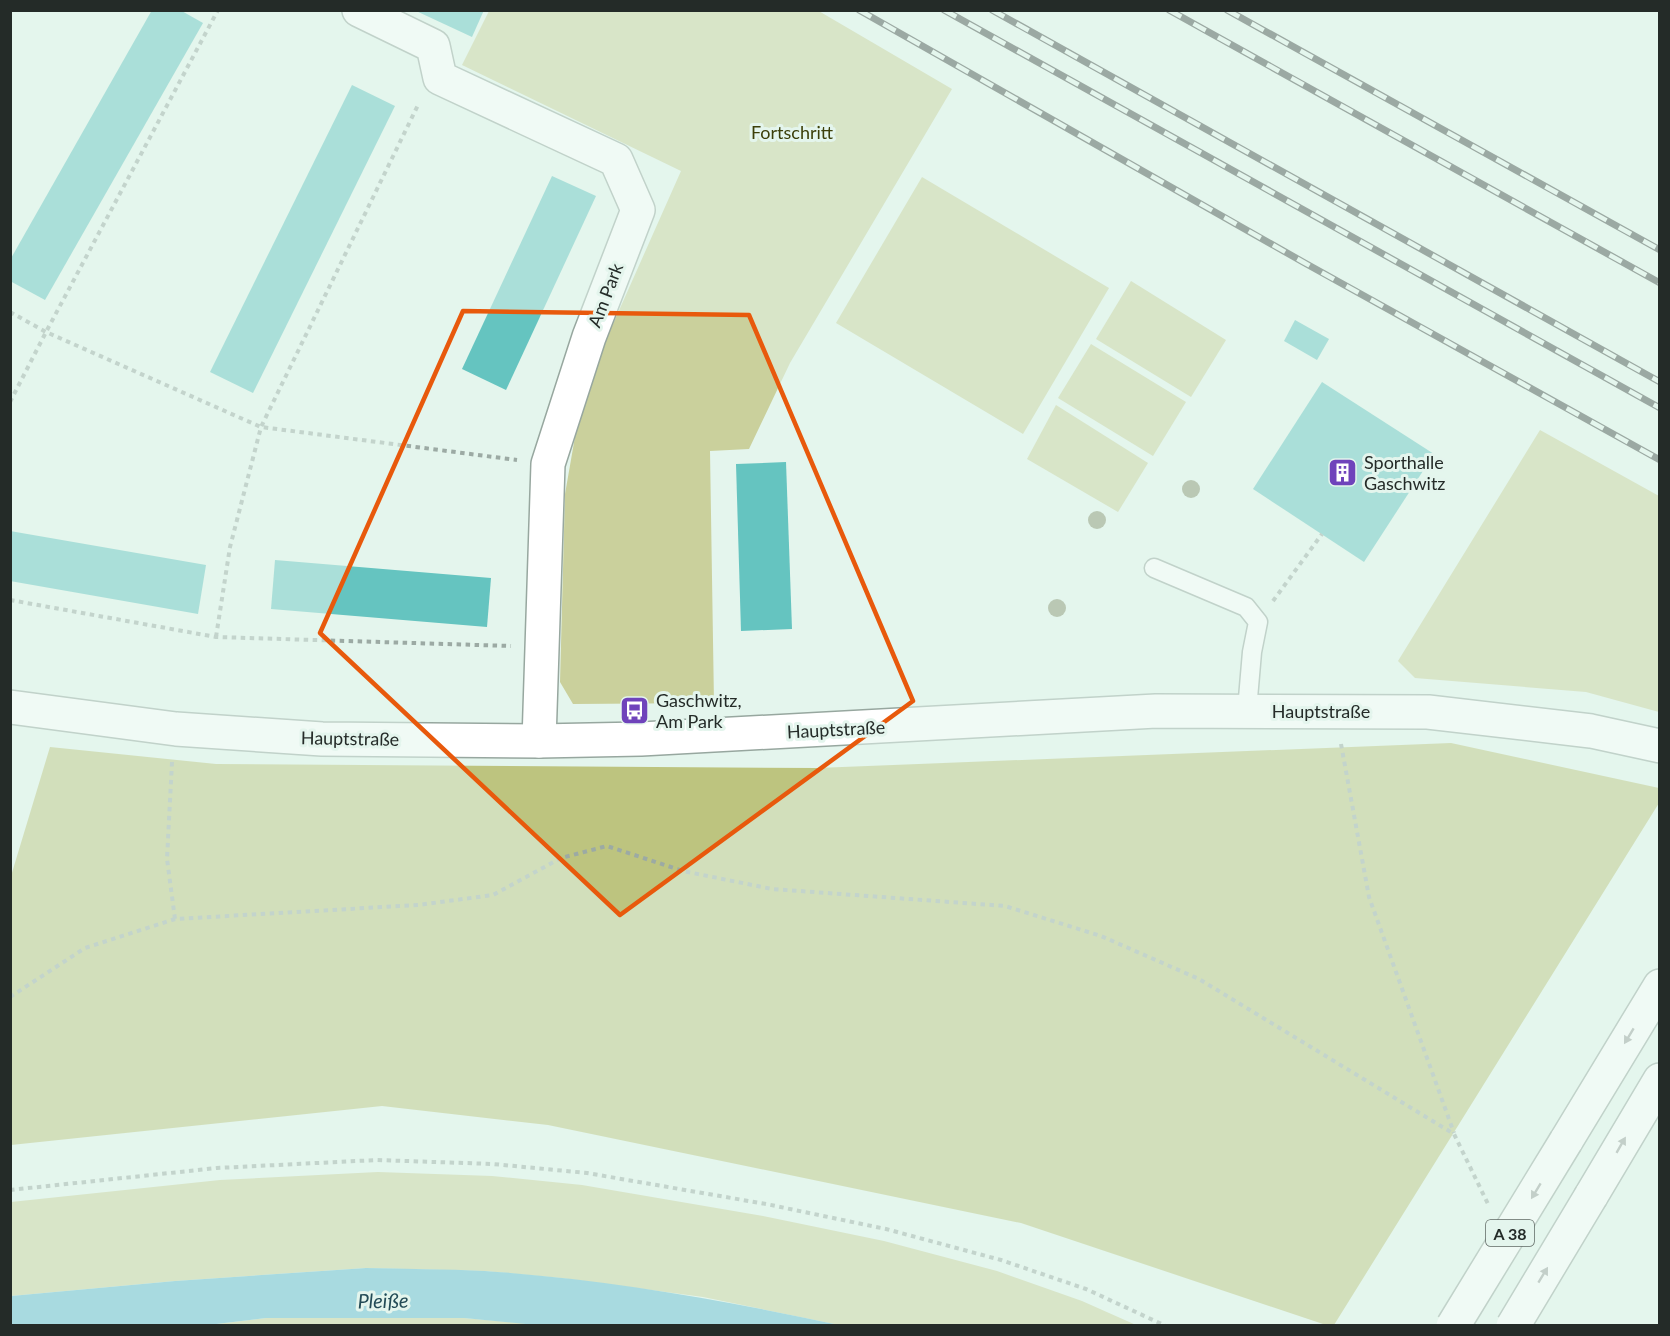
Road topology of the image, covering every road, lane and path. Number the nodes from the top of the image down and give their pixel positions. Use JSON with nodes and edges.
{"nodes":[{"id":1,"x":218,"y":10,"type":"edge"},
{"id":2,"x":359,"y":10,"type":"edge"},
{"id":3,"x":440,"y":78,"type":"junction"},
{"id":4,"x":10,"y":312,"type":"edge"},
{"id":5,"x":46,"y":332,"type":"junction"},
{"id":6,"x":10,"y":402,"type":"edge"},
{"id":7,"x":261,"y":427,"type":"junction"},
{"id":8,"x":548,"y":464,"type":"junction"},
{"id":9,"x":1322,"y":534,"type":"dead end"},
{"id":10,"x":1154,"y":568,"type":"dead end"},
{"id":11,"x":10,"y":600,"type":"edge"},
{"id":12,"x":1258,"y":622,"type":"junction"},
{"id":13,"x":216,"y":637,"type":"junction"},
{"id":14,"x":542,"y":647,"type":"junction"},
{"id":15,"x":10,"y":707,"type":"edge"},
{"id":16,"x":1247,"y":710,"type":"junction"},
{"id":17,"x":1334,"y":710,"type":"junction"},
{"id":18,"x":176,"y":729,"type":"junction"},
{"id":19,"x":539,"y":741,"type":"junction"},
{"id":20,"x":1659,"y":746,"type":"edge"},
{"id":21,"x":175,"y":919,"type":"junction"},
{"id":22,"x":1659,"y":986,"type":"edge"},
{"id":23,"x":10,"y":997,"type":"edge"},
{"id":24,"x":1659,"y":1080,"type":"edge"},
{"id":25,"x":1454,"y":1134,"type":"junction"},
{"id":26,"x":1479,"y":1181,"type":"dead end"},
{"id":27,"x":10,"y":1190,"type":"edge"},
{"id":28,"x":1166,"y":1326,"type":"edge"},
{"id":29,"x":1453,"y":1326,"type":"edge"},
{"id":30,"x":1512,"y":1326,"type":"edge"}],
"edges":[{"from":1,"to":5,"type":"path"},
{"from":2,"to":3,"type":"main road"},
{"from":3,"to":7,"type":"path"},
{"from":3,"to":8,"type":"main road","name":"Am Park"},
{"from":4,"to":5,"type":"path"},
{"from":5,"to":6,"type":"path"},
{"from":5,"to":7,"type":"path"},
{"from":7,"to":8,"type":"path"},
{"from":7,"to":13,"type":"path"},
{"from":8,"to":14,"type":"main road","name":"Am Park"},
{"from":9,"to":12,"type":"path"},
{"from":10,"to":12,"type":"lane"},
{"from":11,"to":13,"type":"path"},
{"from":12,"to":16,"type":"lane"},
{"from":13,"to":14,"type":"path"},
{"from":14,"to":19,"type":"main road","name":"Am Park"},
{"from":15,"to":18,"type":"main road","name":"Hauptstraße"},
{"from":16,"to":17,"type":"main road","name":"Hauptstraße"},
{"from":16,"to":19,"type":"main road","name":"Hauptstraße"},
{"from":17,"to":20,"type":"main road","name":"Hauptstraße"},
{"from":17,"to":25,"type":"path"},
{"from":18,"to":19,"type":"main road","name":"Hauptstraße"},
{"from":18,"to":21,"type":"path"},
{"from":21,"to":23,"type":"path"},
{"from":21,"to":25,"type":"path"},
{"from":22,"to":29,"type":"main road","number":"A 38","one_way":true,"bridge":true},
{"from":30,"to":24,"type":"main road","number":"A 38","one_way":true,"bridge":true},
{"from":25,"to":26,"type":"path"},
{"from":27,"to":28,"type":"path"}]}
